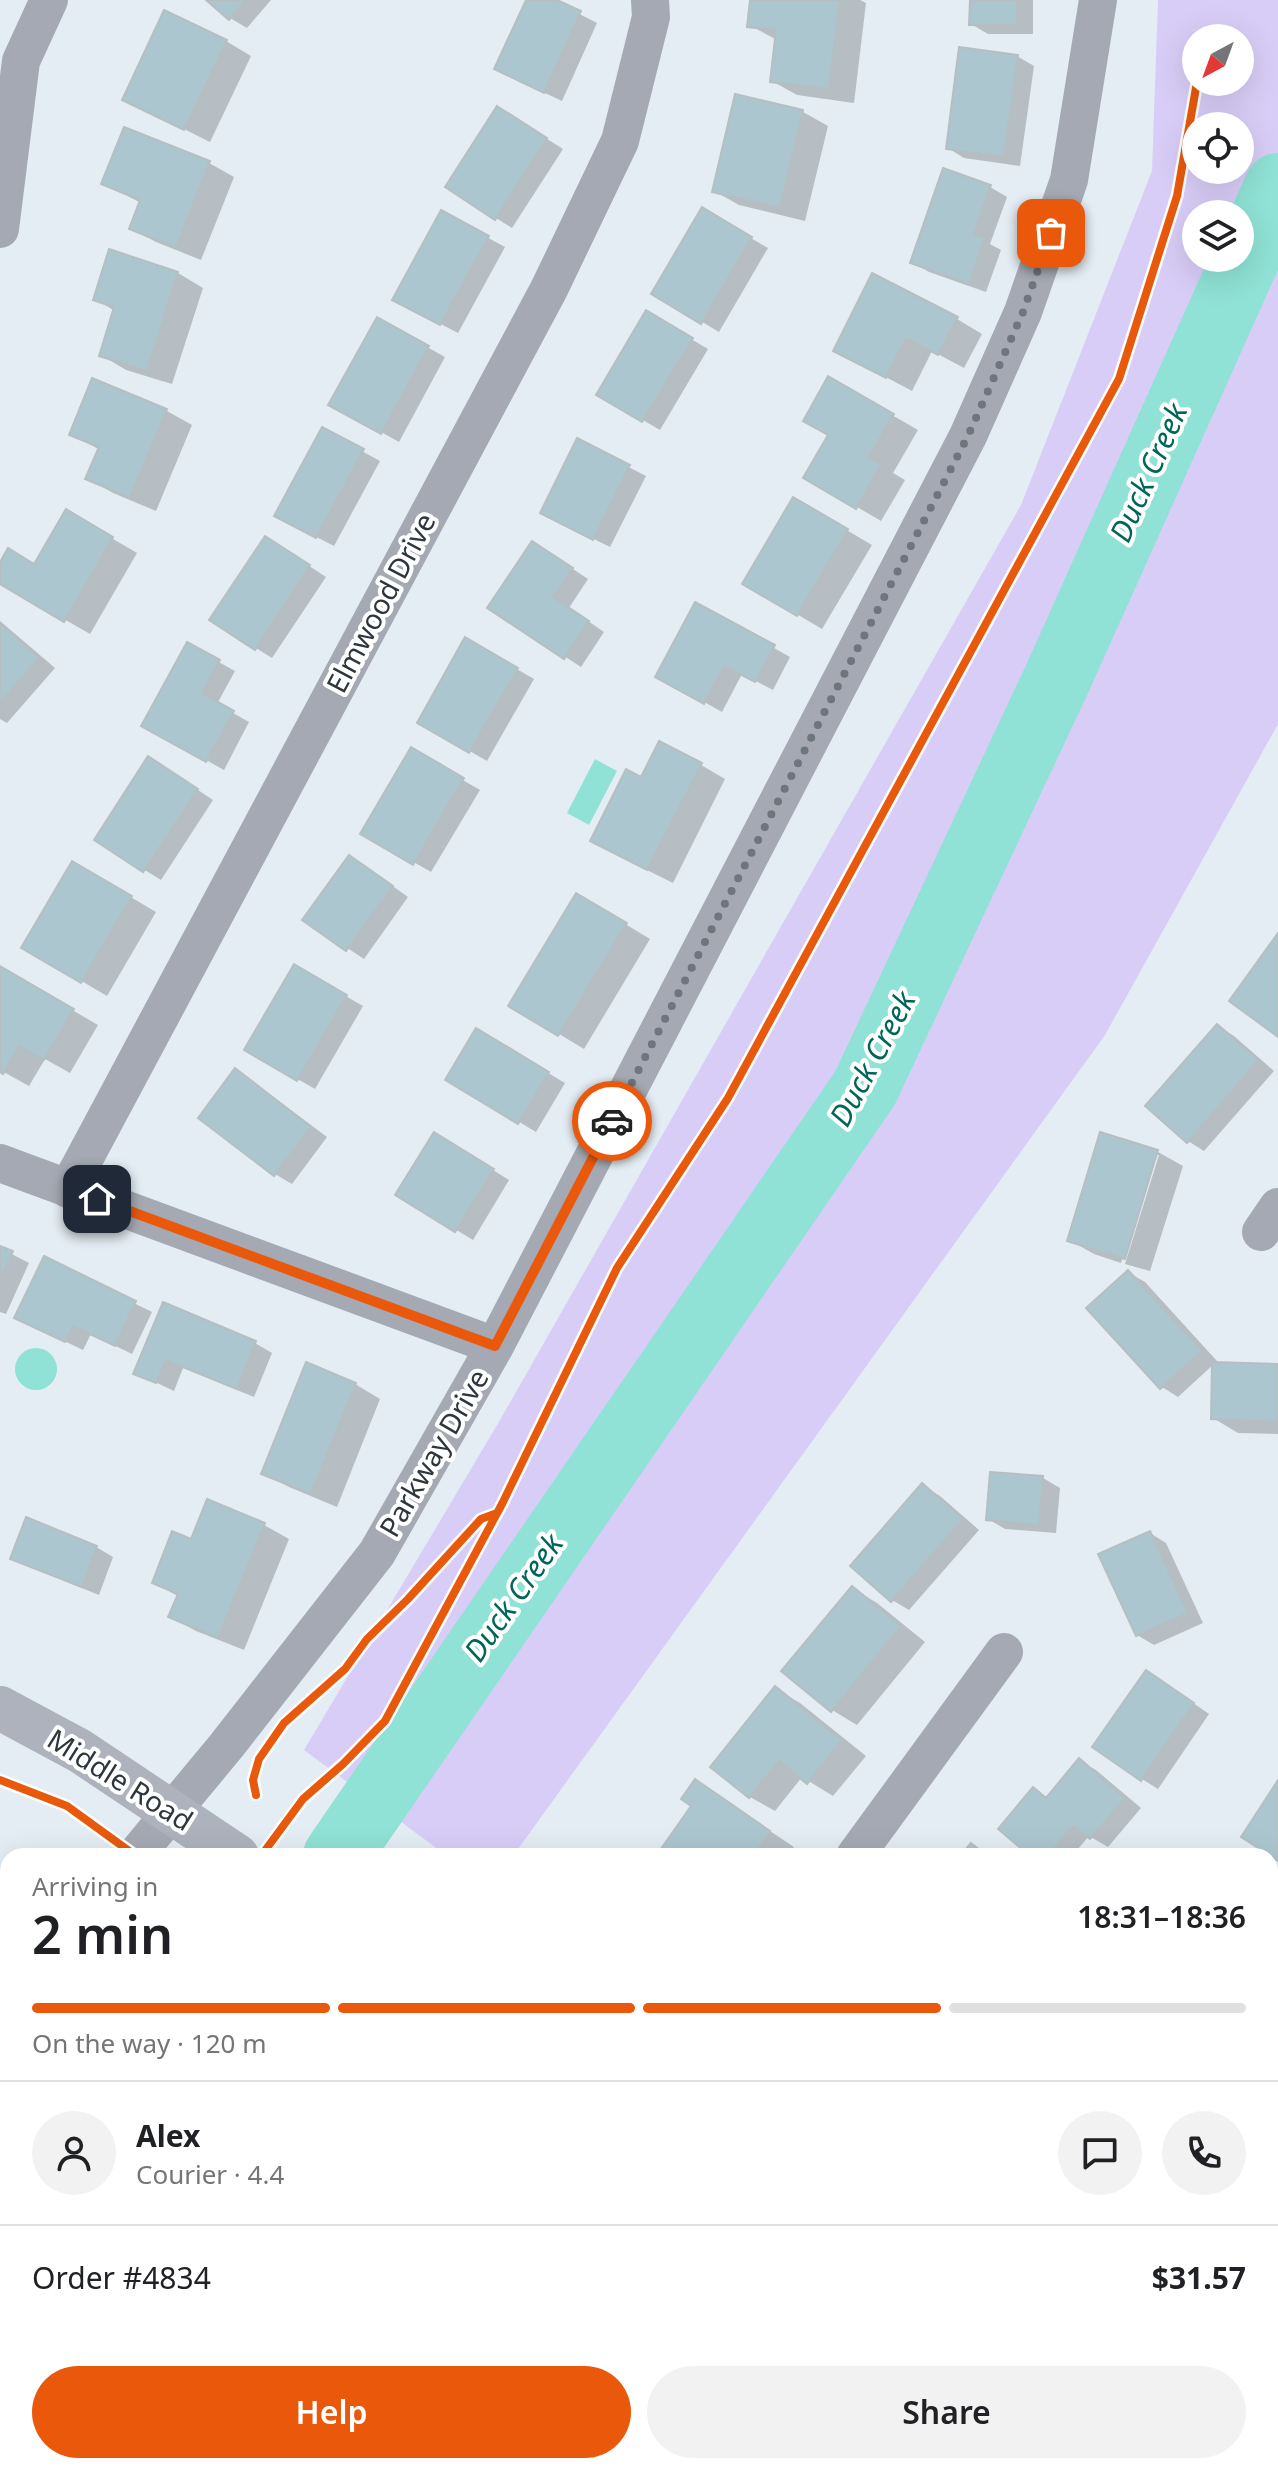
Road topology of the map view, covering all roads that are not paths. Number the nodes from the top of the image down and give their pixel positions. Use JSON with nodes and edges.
{"nodes":[{"id":1,"x":49,"y":0,"type":"edge"},
{"id":2,"x":650,"y":0,"type":"edge"},
{"id":3,"x":1098,"y":0,"type":"edge"},
{"id":4,"x":0,"y":229,"type":"edge"},
{"id":5,"x":0,"y":1163,"type":"edge"},
{"id":6,"x":68,"y":1189,"type":"junction"},
{"id":7,"x":495,"y":1346,"type":"junction"},
{"id":8,"x":1004,"y":1652,"type":"dead end"},
{"id":9,"x":0,"y":1708,"type":"edge"},
{"id":10,"x":173,"y":1811,"type":"junction"},
{"id":11,"x":142,"y":1848,"type":"edge"},
{"id":12,"x":226,"y":1848,"type":"edge"},
{"id":13,"x":861,"y":1848,"type":"edge"}],
"edges":[{"from":1,"to":4,"type":"street"},
{"from":2,"to":6,"type":"street","name":"Elmwood Drive"},
{"from":3,"to":7,"type":"street","name":"Parkway Drive"},
{"from":5,"to":6,"type":"street"},
{"from":6,"to":7,"type":"street"},
{"from":7,"to":10,"type":"street","name":"Parkway Drive"},
{"from":8,"to":13,"type":"street"},
{"from":9,"to":10,"type":"main road","name":"Middle Road"},
{"from":10,"to":11,"type":"street","name":"Parkway Drive"},
{"from":10,"to":12,"type":"main road","name":"Middle Road"}]}
